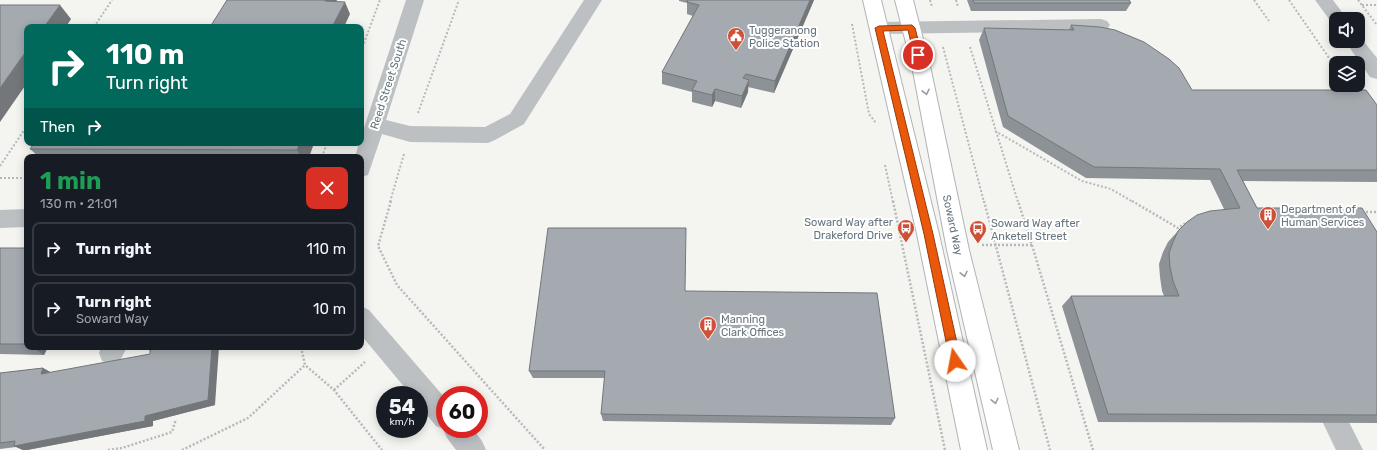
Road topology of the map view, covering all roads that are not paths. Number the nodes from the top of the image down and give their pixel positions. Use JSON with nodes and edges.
{"nodes":[{"id":1,"x":415,"y":0,"type":"edge"},
{"id":2,"x":593,"y":0,"type":"edge"},
{"id":3,"x":872,"y":0,"type":"edge"},
{"id":4,"x":904,"y":0,"type":"edge"},
{"id":5,"x":1324,"y":0,"type":"edge"},
{"id":6,"x":1333,"y":12,"type":"edge"},
{"id":7,"x":1101,"y":25,"type":"dead end"},
{"id":8,"x":879,"y":28,"type":"junction"},
{"id":9,"x":912,"y":28,"type":"junction"},
{"id":10,"x":1359,"y":48,"type":"edge"},
{"id":11,"x":1377,"y":72,"type":"edge"},
{"id":12,"x":375,"y":125,"type":"junction"},
{"id":13,"x":364,"y":159,"type":"edge"},
{"id":14,"x":24,"y":218,"type":"edge"},
{"id":15,"x":0,"y":219,"type":"edge"},
{"id":16,"x":364,"y":320,"type":"edge"},
{"id":17,"x":436,"y":405,"type":"edge"},
{"id":18,"x":1336,"y":423,"type":"edge"},
{"id":19,"x":463,"y":438,"type":"edge"},
{"id":20,"x":473,"y":450,"type":"edge"},
{"id":21,"x":974,"y":450,"type":"edge"},
{"id":22,"x":1006,"y":450,"type":"edge"},
{"id":23,"x":1350,"y":450,"type":"edge"}],
"edges":[{"from":1,"to":12,"type":"street","name":"Reed Street South"},
{"from":2,"to":12,"type":"street"},
{"from":3,"to":8,"type":"main road"},
{"from":4,"to":9,"type":"main road","name":"Soward Way"},
{"from":5,"to":6,"type":"street"},
{"from":7,"to":9,"type":"street"},
{"from":8,"to":9,"type":"street"},
{"from":8,"to":21,"type":"main road"},
{"from":9,"to":22,"type":"main road","name":"Soward Way","one_way":true},
{"from":10,"to":11,"type":"street"},
{"from":12,"to":13,"type":"street","name":"Reed Street South"},
{"from":14,"to":15,"type":"street"},
{"from":16,"to":17,"type":"street"},
{"from":18,"to":23,"type":"street"},
{"from":19,"to":20,"type":"street"}]}
